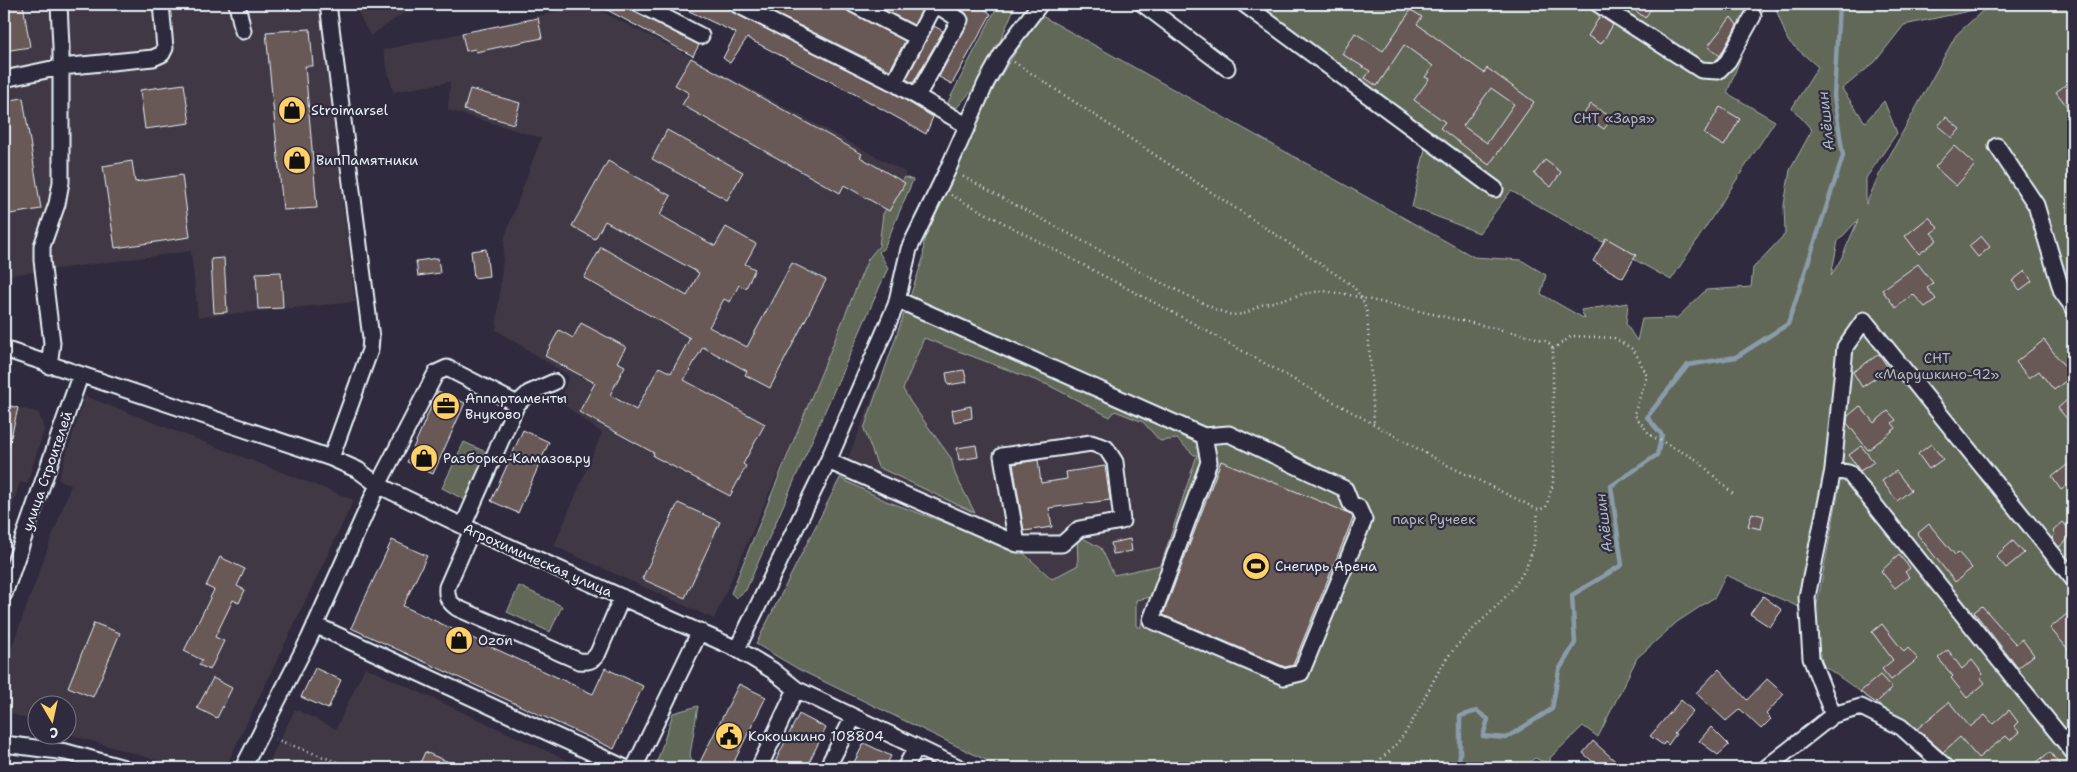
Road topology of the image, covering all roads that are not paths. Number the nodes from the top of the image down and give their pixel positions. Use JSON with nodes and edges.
{"nodes":[{"id":1,"x":59,"y":4,"type":"edge"},
{"id":2,"x":161,"y":4,"type":"edge"},
{"id":3,"x":237,"y":4,"type":"edge"},
{"id":4,"x":328,"y":4,"type":"edge"},
{"id":5,"x":639,"y":4,"type":"edge"},
{"id":6,"x":736,"y":4,"type":"edge"},
{"id":7,"x":853,"y":4,"type":"edge"},
{"id":8,"x":935,"y":4,"type":"edge"},
{"id":9,"x":1040,"y":4,"type":"edge"},
{"id":10,"x":1143,"y":4,"type":"edge"},
{"id":11,"x":1244,"y":4,"type":"edge"},
{"id":12,"x":1598,"y":4,"type":"edge"},
{"id":13,"x":1753,"y":16,"type":"dead end"},
{"id":14,"x":243,"y":31,"type":"dead end"},
{"id":15,"x":701,"y":36,"type":"dead end"},
{"id":16,"x":917,"y":37,"type":"junction"},
{"id":17,"x":61,"y":67,"type":"junction"},
{"id":18,"x":1226,"y":68,"type":"dead end"},
{"id":19,"x":4,"y":79,"type":"edge"},
{"id":20,"x":894,"y":83,"type":"junction"},
{"id":21,"x":917,"y":96,"type":"junction"},
{"id":22,"x":968,"y":126,"type":"junction"},
{"id":23,"x":1997,"y":146,"type":"dead end"},
{"id":24,"x":1495,"y":189,"type":"dead end"},
{"id":25,"x":898,"y":300,"type":"junction"},
{"id":26,"x":2073,"y":306,"type":"edge"},
{"id":27,"x":4,"y":349,"type":"edge"},
{"id":28,"x":49,"y":366,"type":"junction"},
{"id":29,"x":80,"y":376,"type":"junction"},
{"id":30,"x":554,"y":382,"type":"dead end"},
{"id":31,"x":517,"y":404,"type":"junction"},
{"id":32,"x":1204,"y":436,"type":"junction"},
{"id":33,"x":331,"y":458,"type":"junction"},
{"id":34,"x":828,"y":461,"type":"junction"},
{"id":35,"x":1833,"y":470,"type":"junction"},
{"id":36,"x":378,"y":485,"type":"junction"},
{"id":37,"x":468,"y":528,"type":"junction"},
{"id":38,"x":1017,"y":544,"type":"junction"},
{"id":39,"x":2073,"y":579,"type":"edge"},
{"id":40,"x":4,"y":594,"type":"edge"},
{"id":41,"x":622,"y":597,"type":"junction"},
{"id":42,"x":315,"y":625,"type":"junction"},
{"id":43,"x":700,"y":632,"type":"junction"},
{"id":44,"x":737,"y":649,"type":"junction"},
{"id":45,"x":796,"y":689,"type":"junction"},
{"id":46,"x":1833,"y":715,"type":"junction"},
{"id":47,"x":853,"y":718,"type":"junction"},
{"id":48,"x":4,"y":744,"type":"edge"},
{"id":49,"x":916,"y":748,"type":"junction"},
{"id":50,"x":2073,"y":752,"type":"edge"},
{"id":51,"x":124,"y":768,"type":"edge"},
{"id":52,"x":243,"y":768,"type":"edge"},
{"id":53,"x":625,"y":768,"type":"edge"},
{"id":54,"x":634,"y":768,"type":"edge"},
{"id":55,"x":759,"y":768,"type":"edge"},
{"id":56,"x":827,"y":768,"type":"edge"},
{"id":57,"x":905,"y":768,"type":"edge"},
{"id":58,"x":960,"y":768,"type":"edge"},
{"id":59,"x":1766,"y":768,"type":"edge"},
{"id":60,"x":1947,"y":768,"type":"edge"}],
"edges":[{"from":1,"to":17,"type":"street"},
{"from":2,"to":17,"type":"street"},
{"from":3,"to":14,"type":"street"},
{"from":4,"to":33,"type":"street"},
{"from":5,"to":15,"type":"street"},
{"from":6,"to":20,"type":"street"},
{"from":7,"to":16,"type":"street"},
{"from":8,"to":16,"type":"street"},
{"from":8,"to":21,"type":"street"},
{"from":9,"to":22,"type":"street"},
{"from":10,"to":18,"type":"street"},
{"from":11,"to":24,"type":"street"},
{"from":12,"to":13,"type":"street"},
{"from":16,"to":20,"type":"street"},
{"from":17,"to":19,"type":"street"},
{"from":17,"to":28,"type":"street"},
{"from":20,"to":21,"type":"street"},
{"from":21,"to":22,"type":"street"},
{"from":22,"to":25,"type":"street"},
{"from":23,"to":26,"type":"street"},
{"from":25,"to":32,"type":"street"},
{"from":25,"to":34,"type":"street"},
{"from":27,"to":28,"type":"street","name":"Агрохимическая улица"},
{"from":28,"to":29,"type":"street","name":"Агрохимическая улица"},
{"from":29,"to":33,"type":"street","name":"Агрохимическая улица"},
{"from":29,"to":40,"type":"street","name":"улица Строителей"},
{"from":30,"to":31,"type":"street"},
{"from":31,"to":36,"type":"street"},
{"from":31,"to":37,"type":"street"},
{"from":32,"to":32,"type":"street"},
{"from":33,"to":36,"type":"street","name":"Агрохимическая улица"},
{"from":34,"to":38,"type":"street"},
{"from":34,"to":44,"type":"street"},
{"from":35,"to":39,"type":"street"},
{"from":35,"to":46,"type":"street"},
{"from":35,"to":50,"type":"street"},
{"from":36,"to":37,"type":"street","name":"Агрохимическая улица"},
{"from":36,"to":42,"type":"street"},
{"from":37,"to":41,"type":"street","name":"Агрохимическая улица"},
{"from":37,"to":41,"type":"street"},
{"from":38,"to":38,"type":"street"},
{"from":41,"to":43,"type":"street","name":"Агрохимическая улица"},
{"from":42,"to":52,"type":"street"},
{"from":42,"to":53,"type":"street"},
{"from":43,"to":44,"type":"street","name":"Агрохимическая улица"},
{"from":43,"to":54,"type":"street"},
{"from":44,"to":45,"type":"street","name":"Агрохимическая улица"},
{"from":45,"to":47,"type":"street","name":"Агрохимическая улица"},
{"from":45,"to":55,"type":"street"},
{"from":46,"to":59,"type":"street"},
{"from":46,"to":60,"type":"street"},
{"from":47,"to":49,"type":"street","name":"Агрохимическая улица"},
{"from":47,"to":56,"type":"street"},
{"from":48,"to":51,"type":"street"},
{"from":49,"to":57,"type":"street"},
{"from":49,"to":58,"type":"street","name":"Агрохимическая улица"}]}
